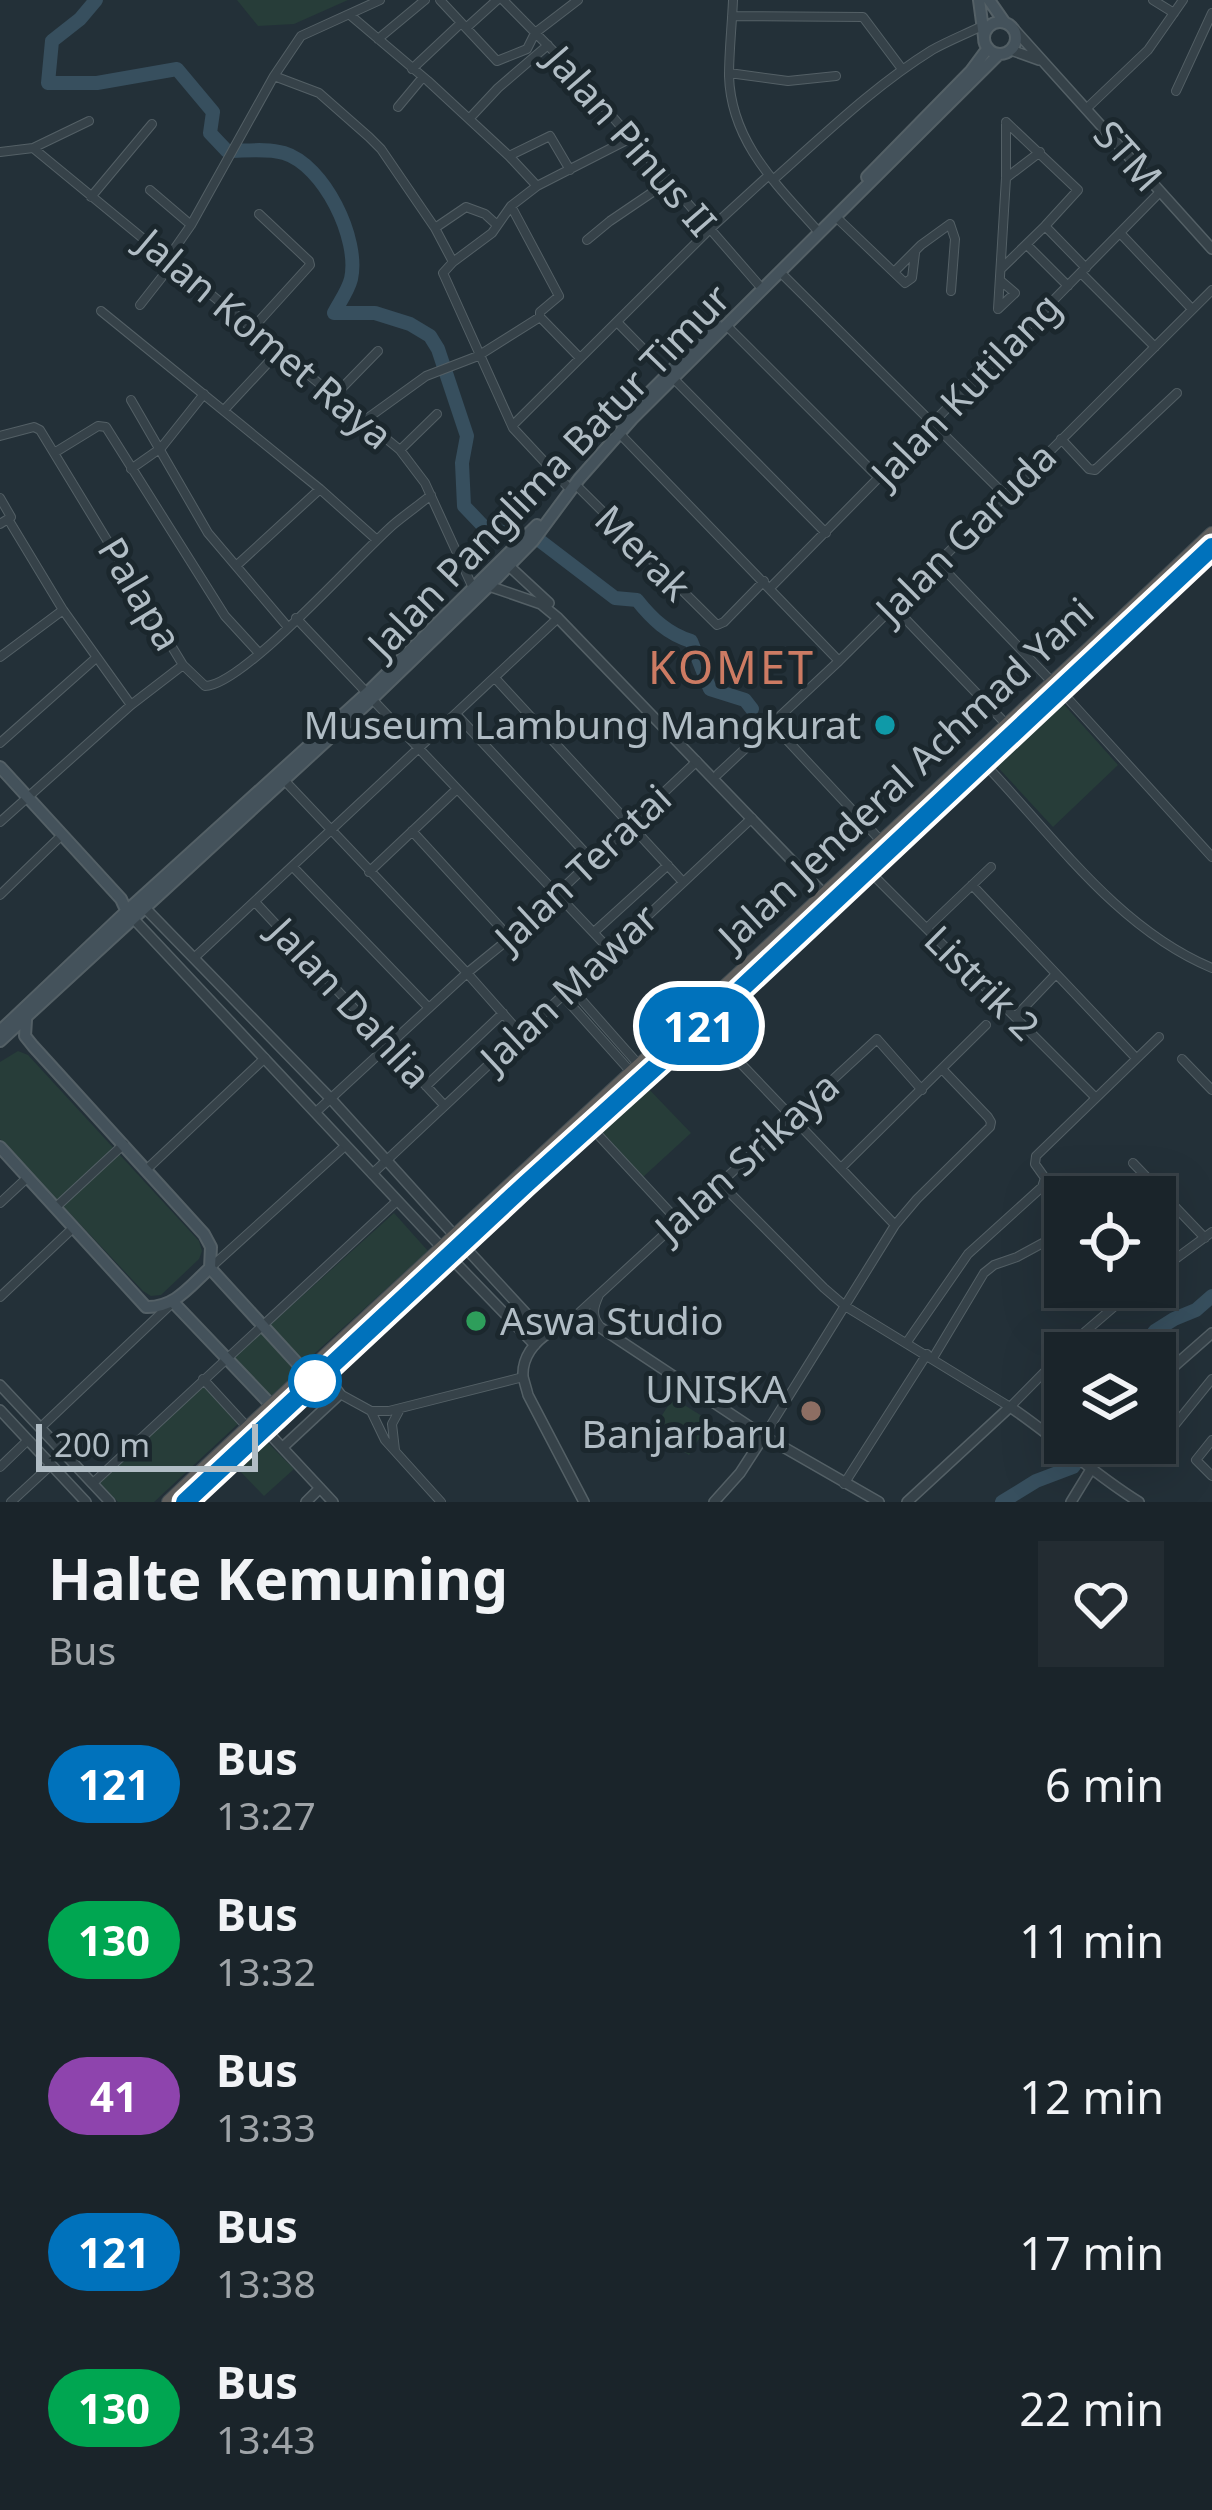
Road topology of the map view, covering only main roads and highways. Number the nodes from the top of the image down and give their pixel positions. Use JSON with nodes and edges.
{"nodes":[{"id":1,"x":979,"y":0,"type":"edge"},
{"id":2,"x":988,"y":0,"type":"edge"},
{"id":3,"x":1009,"y":26,"type":"junction"},
{"id":4,"x":995,"y":48,"type":"junction"},
{"id":5,"x":707,"y":339,"type":"junction"},
{"id":6,"x":670,"y":375,"type":"junction"},
{"id":7,"x":571,"y":485,"type":"junction"},
{"id":8,"x":1212,"y":534,"type":"edge"},
{"id":9,"x":1212,"y":547,"type":"edge"},
{"id":10,"x":1057,"y":687,"type":"junction"},
{"id":11,"x":369,"y":696,"type":"junction"},
{"id":12,"x":299,"y":760,"type":"junction"},
{"id":13,"x":0,"y":767,"type":"edge"},
{"id":14,"x":960,"y":775,"type":"junction"},
{"id":15,"x":924,"y":808,"type":"junction"},
{"id":16,"x":229,"y":824,"type":"junction"},
{"id":17,"x":133,"y":909,"type":"junction"},
{"id":18,"x":772,"y":953,"type":"junction"},
{"id":19,"x":28,"y":1011,"type":"junction"},
{"id":20,"x":696,"y":1023,"type":"junction"},
{"id":21,"x":0,"y":1031,"type":"edge"},
{"id":22,"x":0,"y":1045,"type":"edge"},
{"id":23,"x":33,"y":1046,"type":"junction"},
{"id":24,"x":0,"y":1147,"type":"edge"},
{"id":25,"x":459,"y":1240,"type":"junction"},
{"id":26,"x":445,"y":1252,"type":"junction"},
{"id":27,"x":209,"y":1268,"type":"junction"},
{"id":28,"x":173,"y":1302,"type":"junction"},
{"id":29,"x":307,"y":1374,"type":"junction"},
{"id":30,"x":272,"y":1406,"type":"junction"},
{"id":31,"x":256,"y":1428,"type":"junction"},
{"id":32,"x":188,"y":1494,"type":"edge"},
{"id":33,"x":169,"y":1502,"type":"edge"}],
"edges":[{"from":1,"to":4,"type":"main road"},
{"from":2,"to":3,"type":"main road"},
{"from":3,"to":4,"type":"main road"},
{"from":3,"to":4,"type":"main road"},
{"from":4,"to":5,"type":"main road","name":"Jalan Panglima Batur Timur"},
{"from":4,"to":5,"type":"main road","name":"Jalan Panglima Batur Timur"},
{"from":5,"to":6,"type":"main road","name":"Jalan Panglima Batur Timur"},
{"from":6,"to":7,"type":"main road","name":"Jalan Panglima Batur Timur"},
{"from":6,"to":7,"type":"main road","name":"Jalan Panglima Batur Timur"},
{"from":7,"to":11,"type":"main road","name":"Jalan Panglima Batur Timur"},
{"from":7,"to":11,"type":"main road","name":"Jalan Panglima Batur Timur"},
{"from":8,"to":10,"type":"highway","name":"Jalan Jenderal Achmad Yani"},
{"from":9,"to":10,"type":"highway","name":"Jalan Jenderal Achmad Yani"},
{"from":10,"to":14,"type":"highway","name":"Jalan Jenderal Achmad Yani"},
{"from":10,"to":14,"type":"highway","name":"Jalan Jenderal Achmad Yani"},
{"from":11,"to":12,"type":"main road","name":"Jalan Panglima Batur Timur"},
{"from":12,"to":16,"type":"main road","name":"Jalan Panglima Batur Timur"},
{"from":12,"to":16,"type":"main road","name":"Jalan Panglima Batur Timur"},
{"from":13,"to":17,"type":"main road"},
{"from":14,"to":15,"type":"highway","name":"Jalan Jenderal Achmad Yani"},
{"from":15,"to":18,"type":"highway","name":"Jalan Jenderal Achmad Yani"},
{"from":15,"to":18,"type":"highway","name":"Jalan Jenderal Achmad Yani"},
{"from":16,"to":17,"type":"main road","name":"Jalan Panglima Batur Timur"},
{"from":17,"to":19,"type":"main road","name":"Jalan Panglima Batur Timur"},
{"from":18,"to":20,"type":"highway","name":"Jalan Jenderal Achmad Yani"},
{"from":19,"to":21,"type":"main road"},
{"from":19,"to":22,"type":"main road"},
{"from":19,"to":23,"type":"main road"},
{"from":20,"to":25,"type":"highway","name":"Jalan Jenderal Achmad Yani"},
{"from":20,"to":25,"type":"highway","name":"Jalan Jenderal Achmad Yani"},
{"from":22,"to":23,"type":"main road"},
{"from":23,"to":27,"type":"main road"},
{"from":24,"to":28,"type":"main road"},
{"from":25,"to":26,"type":"highway","name":"Jalan Jenderal Achmad Yani"},
{"from":26,"to":29,"type":"highway","name":"Jalan Jenderal Achmad Yani"},
{"from":26,"to":31,"type":"highway","name":"Jalan Jenderal Achmad Yani"},
{"from":27,"to":28,"type":"main road"},
{"from":27,"to":29,"type":"main road"},
{"from":28,"to":30,"type":"main road"},
{"from":29,"to":30,"type":"highway","name":"Jalan Jenderal Achmad Yani"},
{"from":30,"to":31,"type":"highway","name":"Jalan Jenderal Achmad Yani"},
{"from":31,"to":32,"type":"highway","name":"Jalan Jenderal Achmad Yani"},
{"from":32,"to":33,"type":"highway","name":"Jalan Jenderal Achmad Yani"}]}
